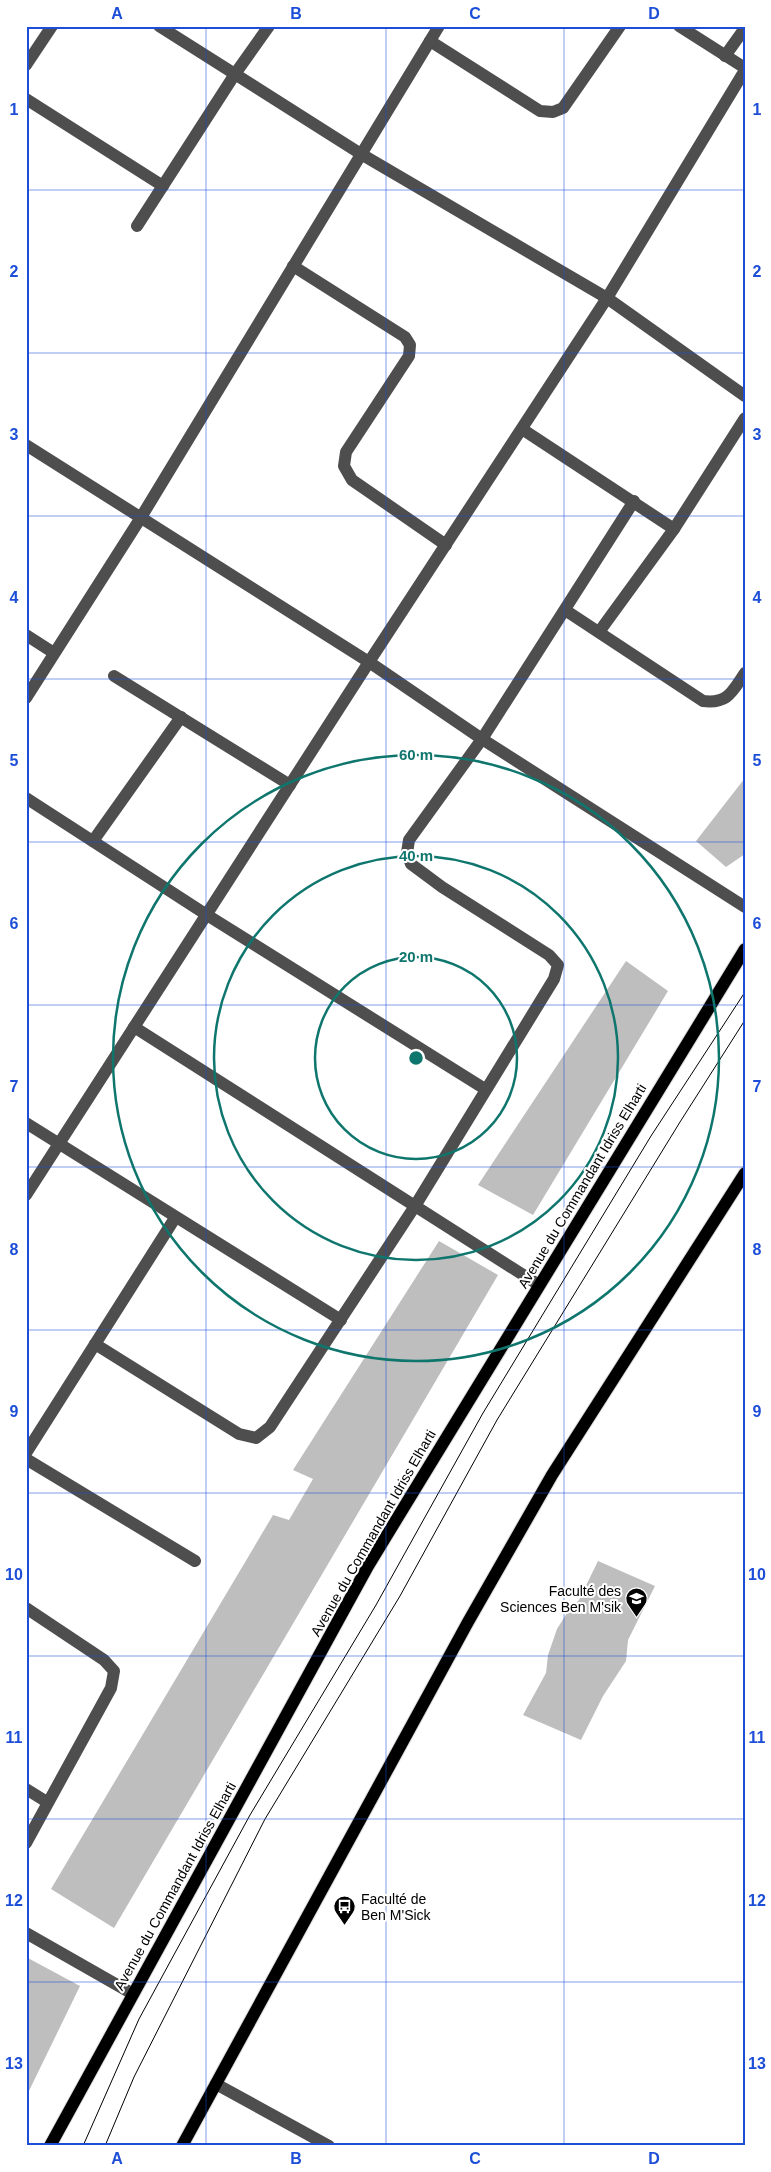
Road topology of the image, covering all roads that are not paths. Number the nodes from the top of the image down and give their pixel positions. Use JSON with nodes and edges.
{"nodes":[{"id":1,"x":52,"y":26,"type":"edge"},
{"id":2,"x":159,"y":26,"type":"edge"},
{"id":3,"x":268,"y":26,"type":"edge"},
{"id":4,"x":438,"y":26,"type":"edge"},
{"id":5,"x":620,"y":26,"type":"edge"},
{"id":6,"x":679,"y":26,"type":"edge"},
{"id":7,"x":745,"y":28,"type":"edge"},
{"id":8,"x":430,"y":40,"type":"junction"},
{"id":9,"x":725,"y":56,"type":"junction"},
{"id":10,"x":26,"y":65,"type":"edge"},
{"id":11,"x":745,"y":69,"type":"edge"},
{"id":12,"x":235,"y":74,"type":"junction"},
{"id":13,"x":26,"y":99,"type":"edge"},
{"id":14,"x":361,"y":154,"type":"junction"},
{"id":15,"x":163,"y":186,"type":"junction"},
{"id":16,"x":138,"y":226,"type":"dead end"},
{"id":17,"x":293,"y":266,"type":"junction"},
{"id":18,"x":608,"y":298,"type":"junction"},
{"id":19,"x":745,"y":396,"type":"edge"},
{"id":20,"x":745,"y":418,"type":"edge"},
{"id":21,"x":522,"y":429,"type":"junction"},
{"id":22,"x":26,"y":445,"type":"edge"},
{"id":23,"x":634,"y":502,"type":"junction"},
{"id":24,"x":140,"y":519,"type":"junction"},
{"id":25,"x":674,"y":529,"type":"junction"},
{"id":26,"x":446,"y":545,"type":"junction"},
{"id":27,"x":565,"y":610,"type":"junction"},
{"id":28,"x":599,"y":632,"type":"junction"},
{"id":29,"x":26,"y":635,"type":"edge"},
{"id":30,"x":54,"y":653,"type":"junction"},
{"id":31,"x":369,"y":662,"type":"junction"},
{"id":32,"x":745,"y":673,"type":"edge"},
{"id":33,"x":114,"y":676,"type":"dead end"},
{"id":34,"x":26,"y":698,"type":"edge"},
{"id":35,"x":180,"y":717,"type":"junction"},
{"id":36,"x":482,"y":739,"type":"junction"},
{"id":37,"x":290,"y":785,"type":"junction"},
{"id":38,"x":26,"y":798,"type":"edge"},
{"id":39,"x":93,"y":841,"type":"junction"},
{"id":40,"x":745,"y":907,"type":"edge"},
{"id":41,"x":207,"y":915,"type":"junction"},
{"id":42,"x":745,"y":948,"type":"edge"},
{"id":43,"x":134,"y":1027,"type":"junction"},
{"id":44,"x":485,"y":1090,"type":"junction"},
{"id":45,"x":26,"y":1123,"type":"edge"},
{"id":46,"x":59,"y":1144,"type":"junction"},
{"id":47,"x":745,"y":1173,"type":"edge"},
{"id":48,"x":26,"y":1195,"type":"edge"},
{"id":49,"x":414,"y":1206,"type":"junction"},
{"id":50,"x":175,"y":1218,"type":"junction"},
{"id":51,"x":539,"y":1285,"type":"junction"},
{"id":52,"x":341,"y":1320,"type":"junction"},
{"id":53,"x":95,"y":1344,"type":"junction"},
{"id":54,"x":26,"y":1453,"type":"edge"},
{"id":55,"x":26,"y":1459,"type":"edge"},
{"id":56,"x":195,"y":1561,"type":"dead end"},
{"id":57,"x":26,"y":1608,"type":"edge"},
{"id":58,"x":26,"y":1789,"type":"edge"},
{"id":59,"x":47,"y":1802,"type":"junction"},
{"id":60,"x":26,"y":1843,"type":"edge"},
{"id":61,"x":26,"y":1933,"type":"edge"},
{"id":62,"x":133,"y":1994,"type":"junction"},
{"id":63,"x":216,"y":2084,"type":"junction"},
{"id":64,"x":50,"y":2146,"type":"edge"},
{"id":65,"x":182,"y":2146,"type":"edge"},
{"id":66,"x":329,"y":2146,"type":"edge"}],
"edges":[{"from":1,"to":10,"type":"street"},
{"from":2,"to":12,"type":"street"},
{"from":3,"to":12,"type":"street"},
{"from":4,"to":8,"type":"street"},
{"from":5,"to":8,"type":"street"},
{"from":6,"to":9,"type":"street"},
{"from":7,"to":9,"type":"street"},
{"from":8,"to":14,"type":"street"},
{"from":9,"to":11,"type":"street"},
{"from":11,"to":18,"type":"street"},
{"from":12,"to":14,"type":"street"},
{"from":12,"to":15,"type":"street"},
{"from":13,"to":15,"type":"street"},
{"from":14,"to":17,"type":"street"},
{"from":14,"to":18,"type":"street"},
{"from":15,"to":16,"type":"street"},
{"from":17,"to":24,"type":"street"},
{"from":17,"to":26,"type":"street"},
{"from":18,"to":19,"type":"street"},
{"from":18,"to":21,"type":"street"},
{"from":20,"to":25,"type":"street"},
{"from":21,"to":23,"type":"street"},
{"from":21,"to":26,"type":"street"},
{"from":22,"to":24,"type":"street"},
{"from":23,"to":25,"type":"street"},
{"from":23,"to":27,"type":"street"},
{"from":24,"to":30,"type":"street"},
{"from":24,"to":31,"type":"street"},
{"from":25,"to":28,"type":"street"},
{"from":26,"to":31,"type":"street"},
{"from":27,"to":28,"type":"street"},
{"from":27,"to":36,"type":"street"},
{"from":28,"to":32,"type":"street"},
{"from":29,"to":30,"type":"street"},
{"from":30,"to":34,"type":"street"},
{"from":31,"to":36,"type":"street"},
{"from":31,"to":37,"type":"street"},
{"from":33,"to":35,"type":"street"},
{"from":35,"to":37,"type":"street"},
{"from":35,"to":39,"type":"street"},
{"from":36,"to":40,"type":"street"},
{"from":36,"to":44,"type":"street"},
{"from":37,"to":41,"type":"street"},
{"from":38,"to":39,"type":"street"},
{"from":39,"to":41,"type":"street"},
{"from":41,"to":43,"type":"street"},
{"from":41,"to":44,"type":"street"},
{"from":42,"to":51,"type":"main road","name":"Avenue du Commandant Idriss Elharti"},
{"from":43,"to":46,"type":"street"},
{"from":43,"to":49,"type":"street"},
{"from":44,"to":49,"type":"street"},
{"from":45,"to":46,"type":"street"},
{"from":46,"to":48,"type":"street"},
{"from":46,"to":50,"type":"street"},
{"from":47,"to":63,"type":"main road"},
{"from":49,"to":51,"type":"street"},
{"from":49,"to":52,"type":"street"},
{"from":50,"to":52,"type":"street"},
{"from":50,"to":53,"type":"street"},
{"from":51,"to":62,"type":"main road","name":"Avenue du Commandant Idriss Elharti"},
{"from":52,"to":53,"type":"street"},
{"from":53,"to":54,"type":"street"},
{"from":55,"to":56,"type":"street"},
{"from":57,"to":59,"type":"street"},
{"from":58,"to":59,"type":"street"},
{"from":59,"to":60,"type":"street"},
{"from":61,"to":62,"type":"street"},
{"from":62,"to":64,"type":"main road","name":"Avenue du Commandant Idriss Elharti"},
{"from":63,"to":65,"type":"main road"},
{"from":63,"to":66,"type":"street"}]}
